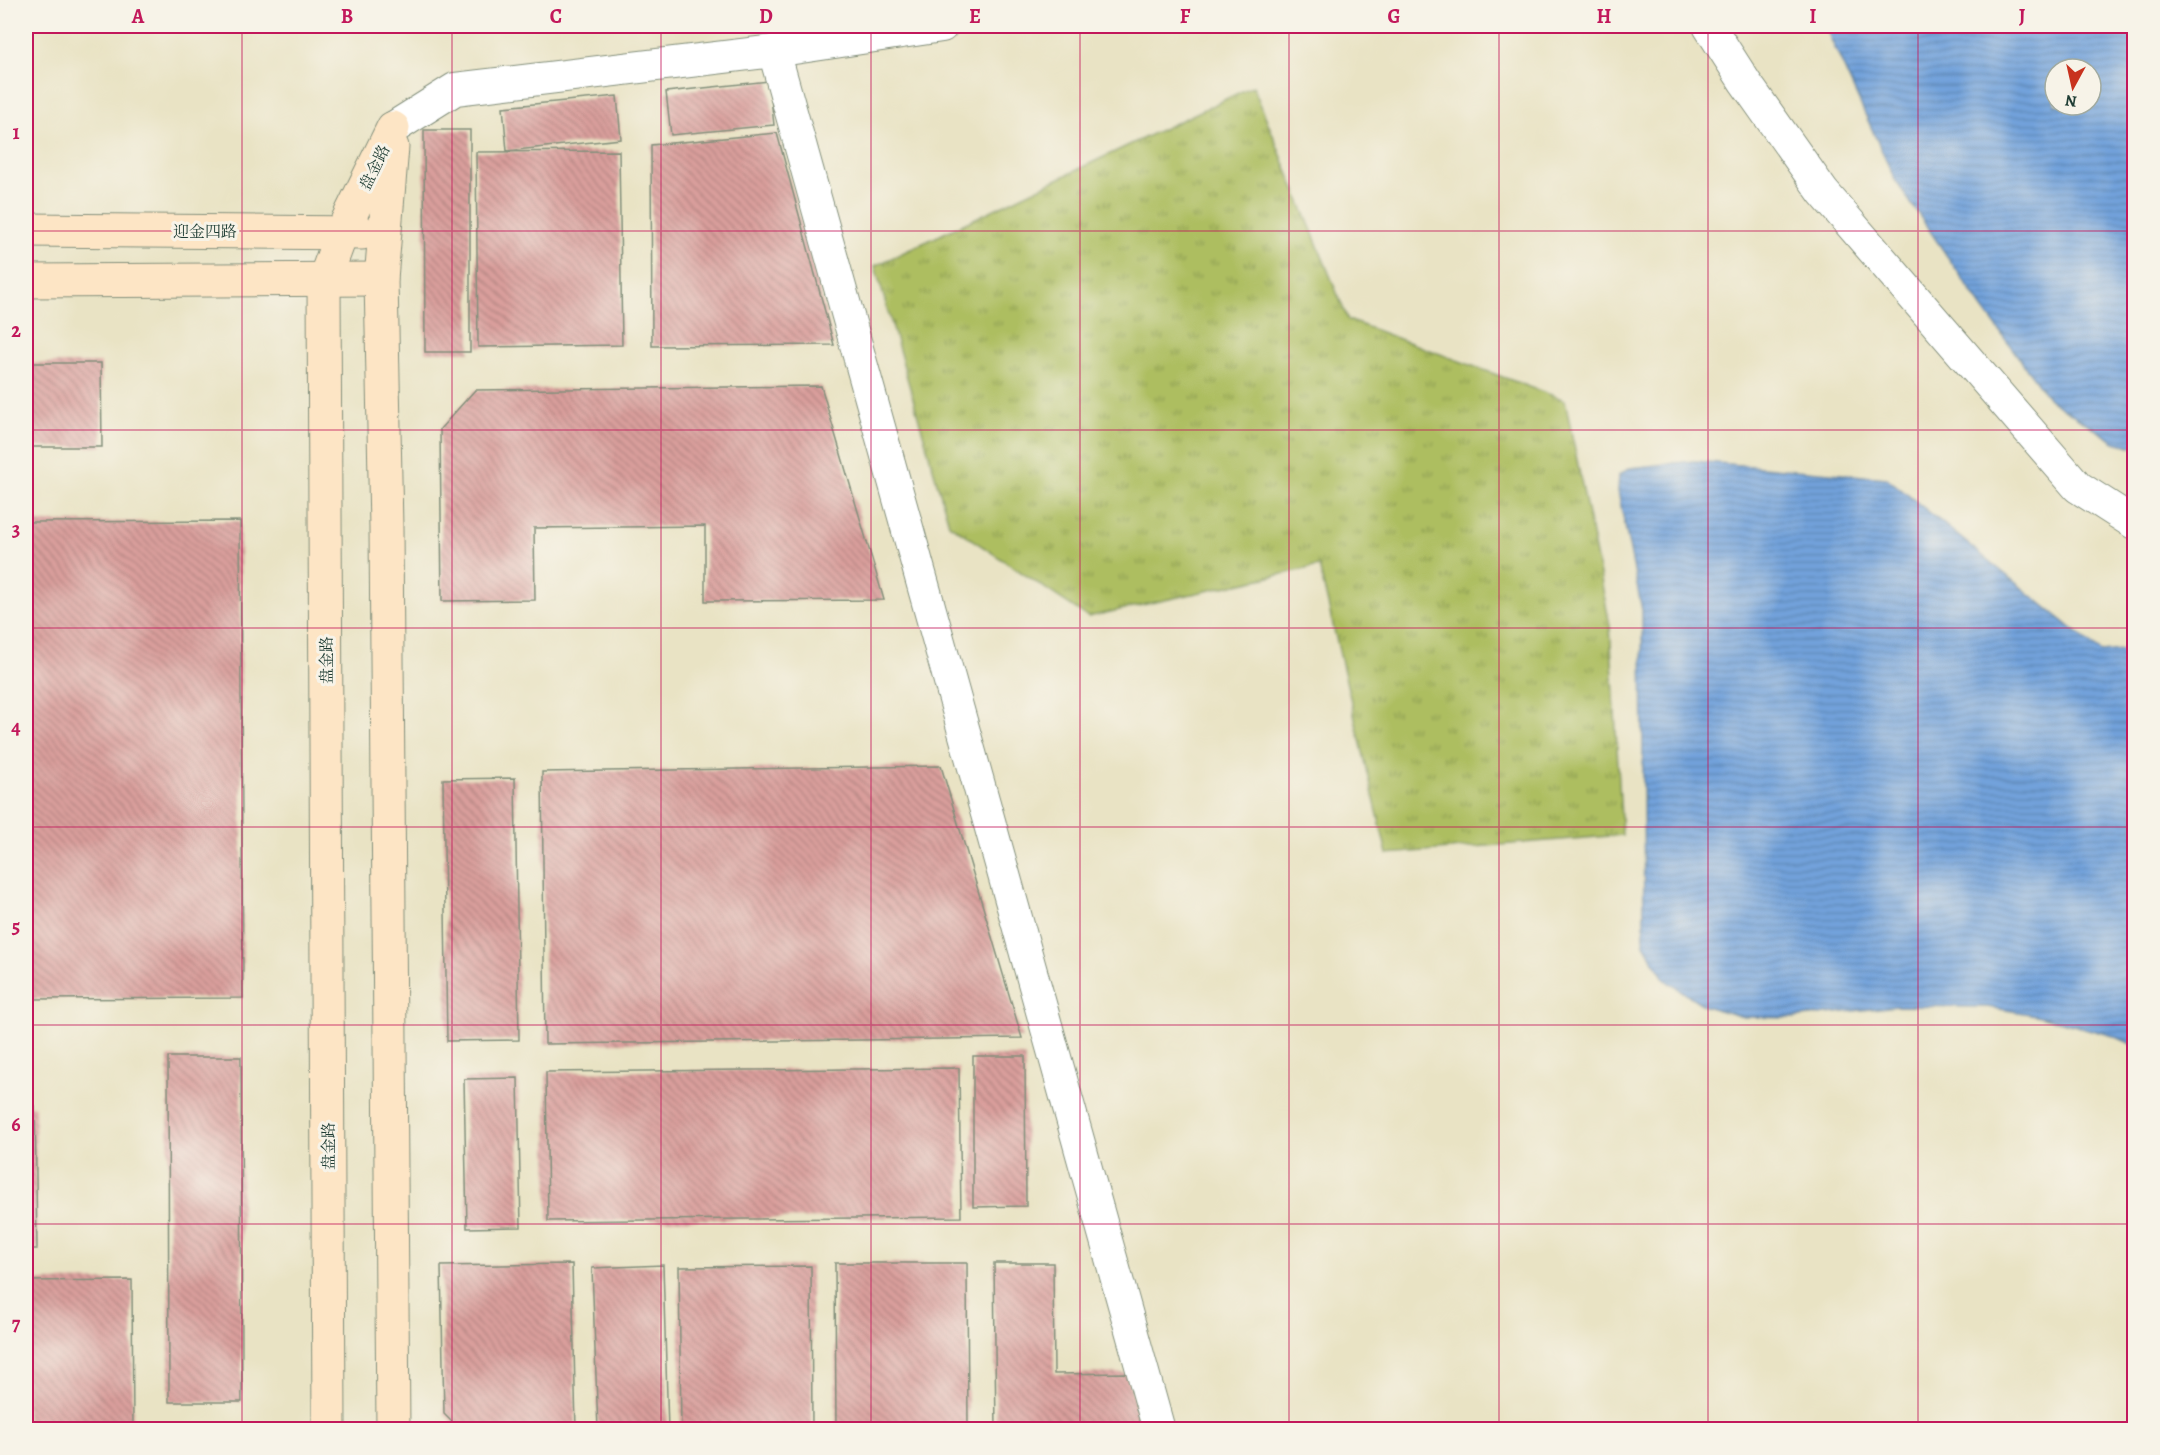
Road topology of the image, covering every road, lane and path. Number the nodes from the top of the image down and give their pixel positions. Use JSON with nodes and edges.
{"nodes":[{"id":1,"x":942,"y":26,"type":"edge"},
{"id":2,"x":1708,"y":26,"type":"edge"},
{"id":3,"x":774,"y":51,"type":"junction"},
{"id":4,"x":393,"y":128,"type":"junction"},
{"id":5,"x":26,"y":230,"type":"edge"},
{"id":6,"x":342,"y":232,"type":"junction"},
{"id":7,"x":384,"y":234,"type":"junction"},
{"id":8,"x":381,"y":279,"type":"junction"},
{"id":9,"x":26,"y":281,"type":"edge"},
{"id":10,"x":324,"y":281,"type":"junction"},
{"id":11,"x":2134,"y":523,"type":"edge"},
{"id":12,"x":329,"y":1430,"type":"edge"},
{"id":13,"x":393,"y":1430,"type":"edge"},
{"id":14,"x":1159,"y":1430,"type":"edge"}],
"edges":[{"from":1,"to":3,"type":"street"},
{"from":2,"to":11,"type":"street"},
{"from":3,"to":4,"type":"street"},
{"from":3,"to":14,"type":"street"},
{"from":4,"to":6,"type":"street","name":"盘金路"},
{"from":4,"to":7,"type":"street","name":"盘金路"},
{"from":5,"to":6,"type":"street","name":"迎金四路"},
{"from":6,"to":7,"type":"street","name":"迎金四路"},
{"from":6,"to":10,"type":"street","name":"盘金路"},
{"from":7,"to":8,"type":"street","name":"盘金路"},
{"from":8,"to":10,"type":"street"},
{"from":8,"to":13,"type":"street","name":"盘金路"},
{"from":9,"to":10,"type":"street"},
{"from":10,"to":12,"type":"street","name":"盘金路"}]}
